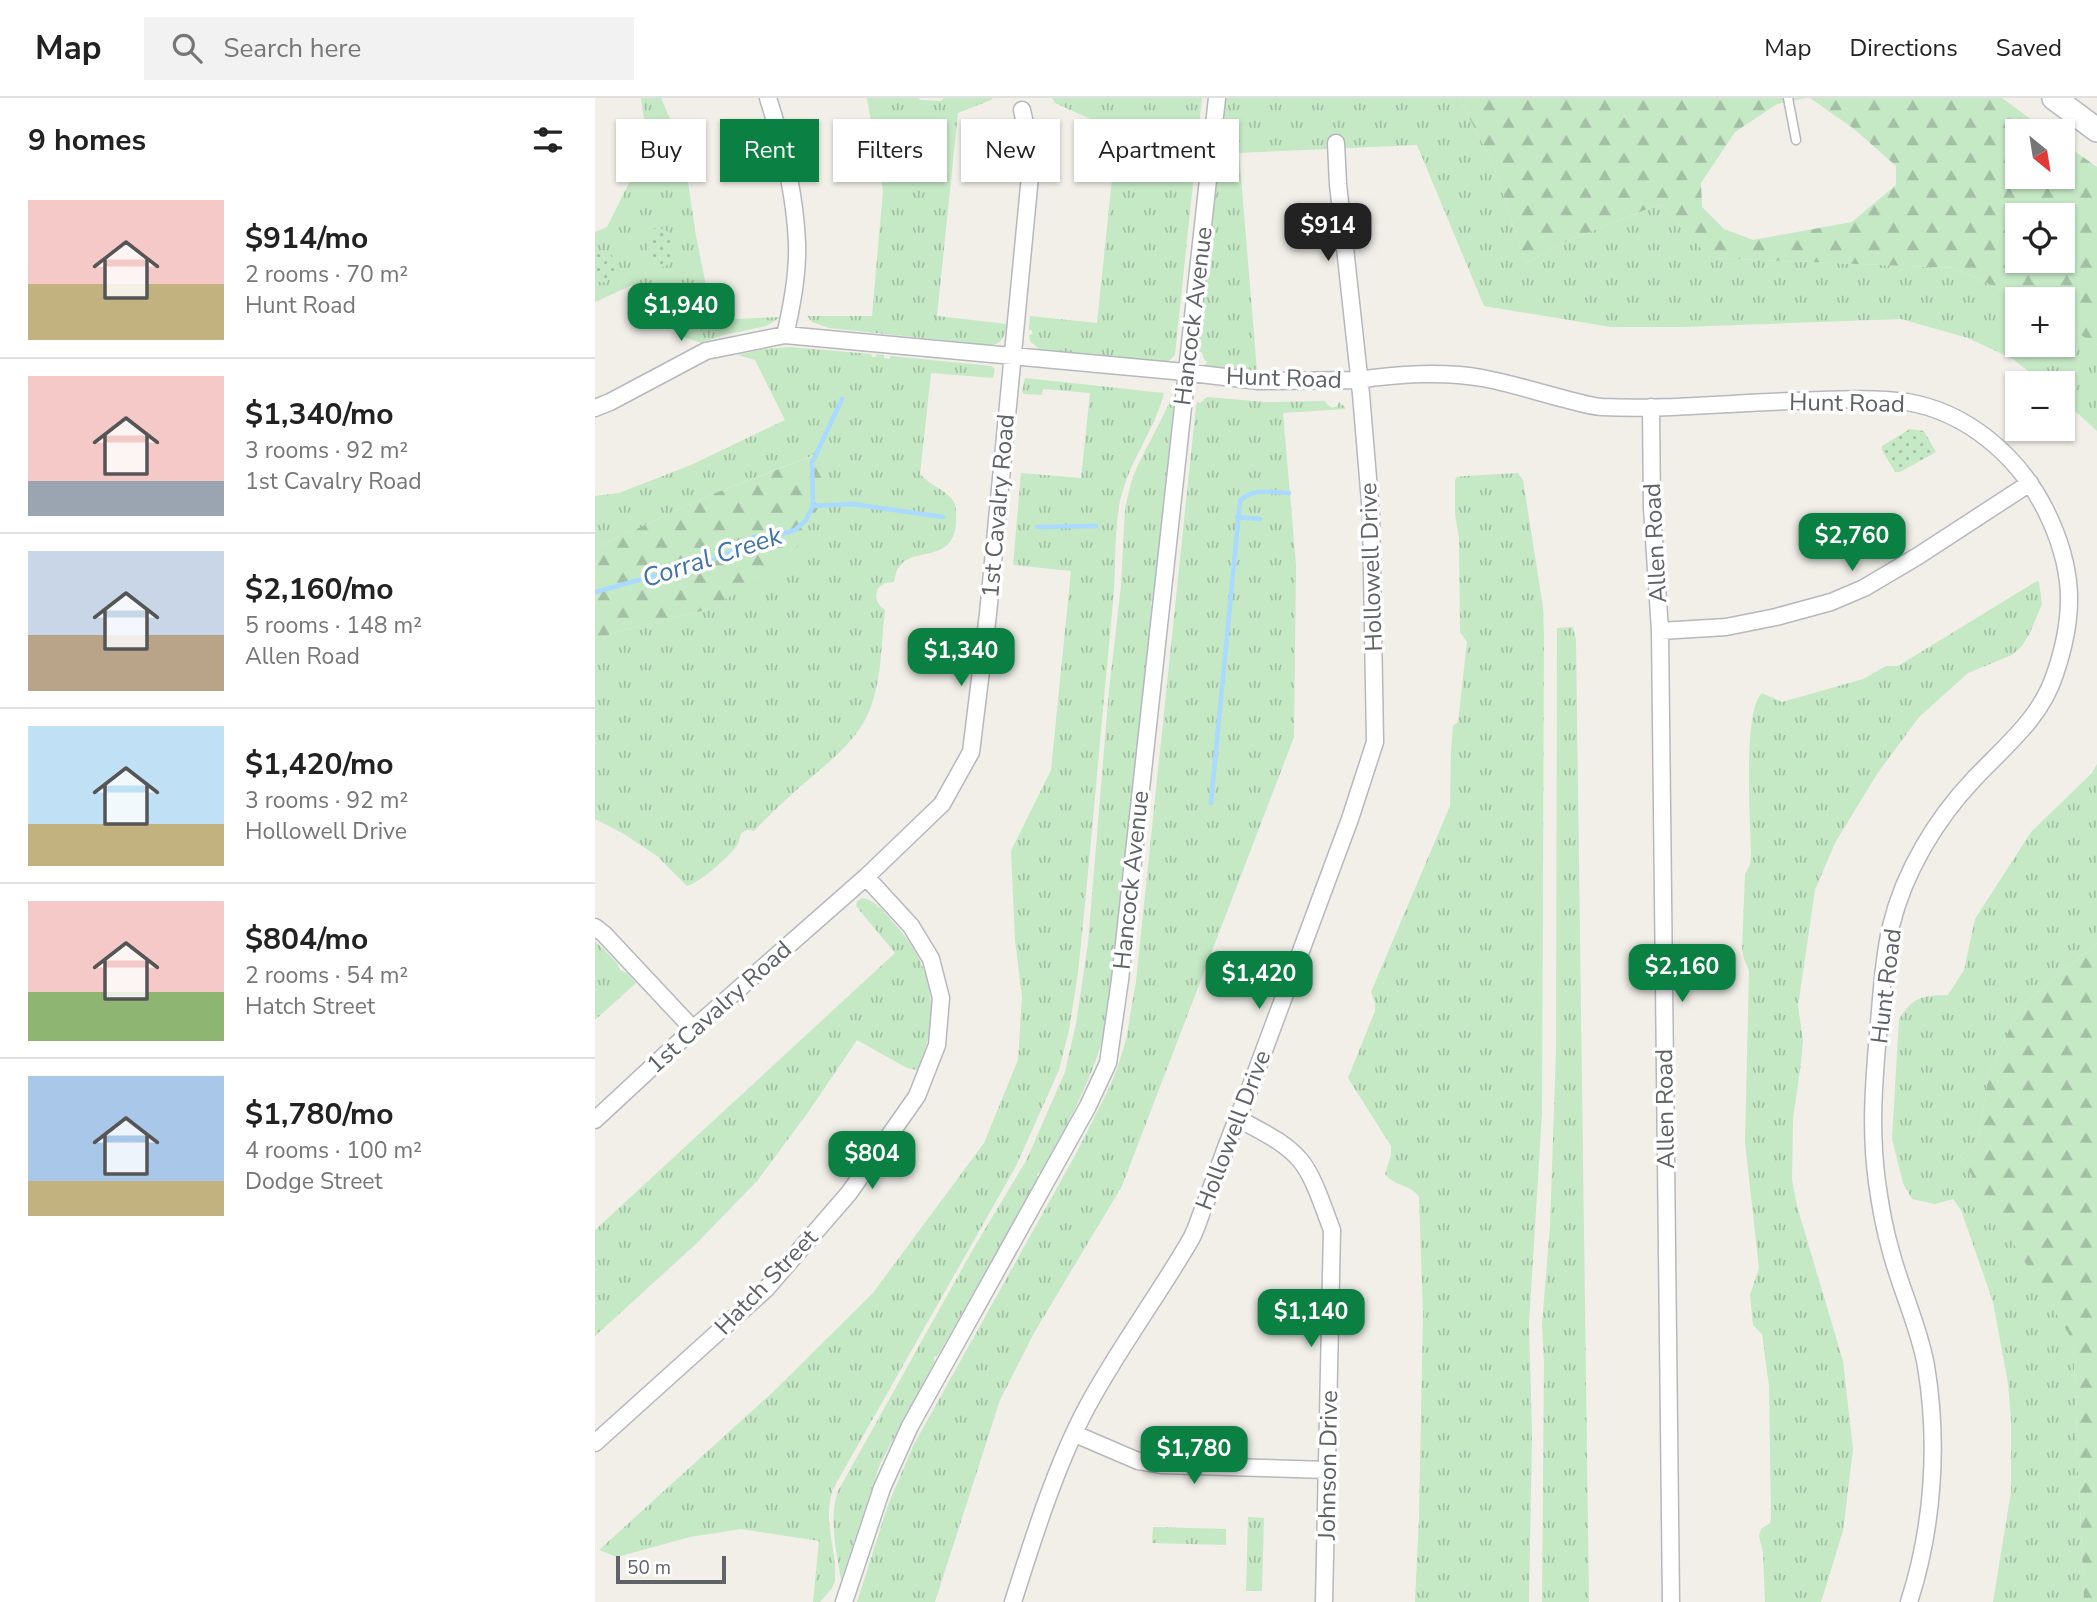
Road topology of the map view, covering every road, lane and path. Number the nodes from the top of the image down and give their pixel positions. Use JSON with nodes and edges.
{"nodes":[{"id":1,"x":768,"y":98,"type":"edge"},
{"id":2,"x":1217,"y":98,"type":"edge"},
{"id":3,"x":1788,"y":98,"type":"edge"},
{"id":4,"x":2054,"y":98,"type":"edge"},
{"id":5,"x":1022,"y":110,"type":"dead end"},
{"id":6,"x":2097,"y":130,"type":"edge"},
{"id":7,"x":1796,"y":140,"type":"dead end"},
{"id":8,"x":1335,"y":144,"type":"dead end"},
{"id":9,"x":785,"y":335,"type":"junction"},
{"id":10,"x":1013,"y":356,"type":"junction"},
{"id":11,"x":1187,"y":373,"type":"junction"},
{"id":12,"x":1358,"y":380,"type":"junction"},
{"id":13,"x":1651,"y":407,"type":"junction"},
{"id":14,"x":595,"y":408,"type":"edge"},
{"id":15,"x":2030,"y":483,"type":"junction"},
{"id":16,"x":1660,"y":631,"type":"junction"},
{"id":17,"x":866,"y":877,"type":"junction"},
{"id":18,"x":595,"y":928,"type":"edge"},
{"id":19,"x":693,"y":1029,"type":"junction"},
{"id":20,"x":1237,"y":1118,"type":"junction"},
{"id":21,"x":595,"y":1120,"type":"edge"},
{"id":22,"x":1075,"y":1434,"type":"junction"},
{"id":23,"x":595,"y":1443,"type":"edge"},
{"id":24,"x":1328,"y":1470,"type":"junction"},
{"id":25,"x":844,"y":1602,"type":"edge"},
{"id":26,"x":1013,"y":1602,"type":"edge"},
{"id":27,"x":1324,"y":1602,"type":"edge"},
{"id":28,"x":1671,"y":1602,"type":"edge"},
{"id":29,"x":1909,"y":1602,"type":"edge"}],
"edges":[{"from":1,"to":9,"type":"street"},
{"from":2,"to":11,"type":"street","name":"Hancock Avenue"},
{"from":3,"to":7,"type":"lane"},
{"from":4,"to":6,"type":"street"},
{"from":5,"to":10,"type":"street","name":"1st Cavalry Road"},
{"from":8,"to":12,"type":"street","name":"Hollowell Drive"},
{"from":9,"to":10,"type":"street","name":"Hunt Road"},
{"from":9,"to":14,"type":"street","name":"Hunt Road"},
{"from":10,"to":11,"type":"street","name":"Hunt Road"},
{"from":10,"to":17,"type":"street","name":"1st Cavalry Road"},
{"from":11,"to":12,"type":"street","name":"Hunt Road"},
{"from":11,"to":25,"type":"street","name":"Hancock Avenue"},
{"from":12,"to":13,"type":"street","name":"Hunt Road"},
{"from":12,"to":20,"type":"street","name":"Hollowell Drive"},
{"from":13,"to":15,"type":"street","name":"Hunt Road"},
{"from":13,"to":16,"type":"street","name":"Allen Road"},
{"from":15,"to":16,"type":"street"},
{"from":15,"to":29,"type":"street","name":"Hunt Road"},
{"from":16,"to":28,"type":"street","name":"Allen Road"},
{"from":17,"to":19,"type":"street","name":"1st Cavalry Road"},
{"from":17,"to":23,"type":"street","name":"Hatch Street"},
{"from":18,"to":19,"type":"street"},
{"from":19,"to":21,"type":"street","name":"1st Cavalry Road"},
{"from":20,"to":22,"type":"street","name":"Hollowell Drive"},
{"from":20,"to":24,"type":"street","name":"Johnson Drive"},
{"from":22,"to":24,"type":"street"},
{"from":22,"to":26,"type":"street","name":"Hollowell Drive"},
{"from":24,"to":27,"type":"street","name":"Johnson Drive"}]}
